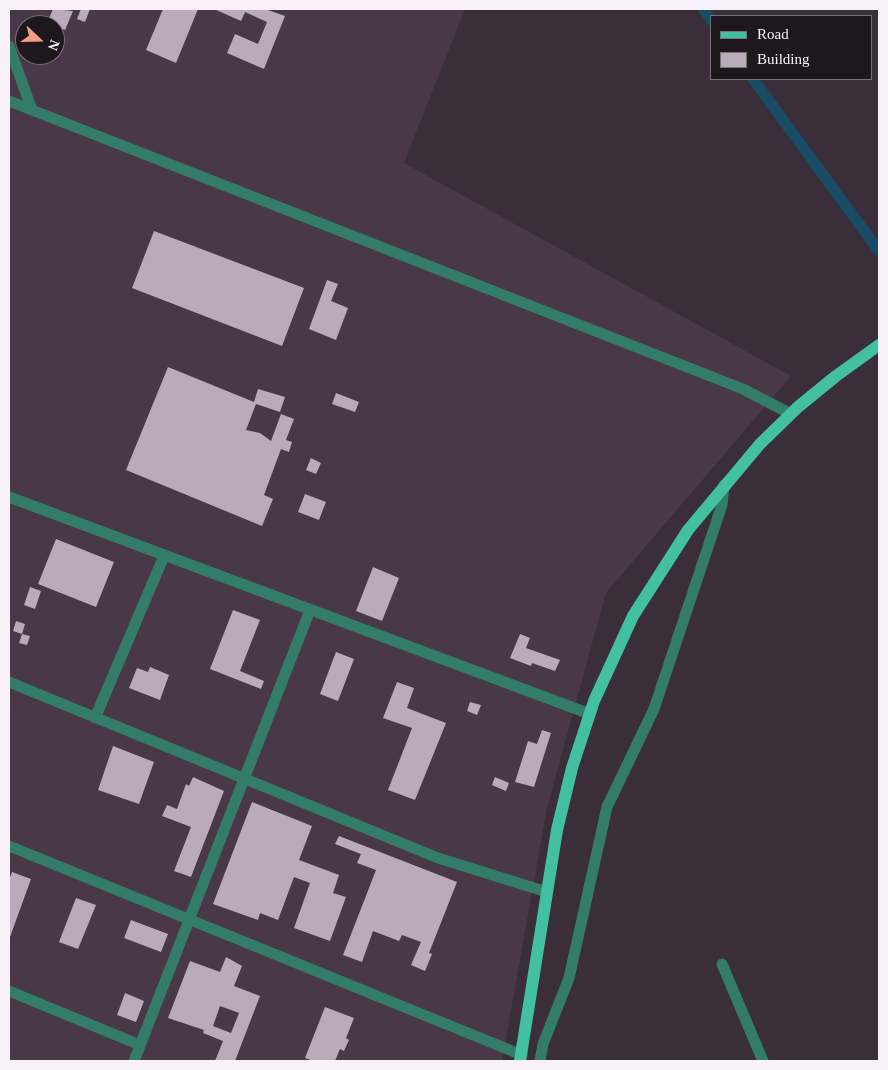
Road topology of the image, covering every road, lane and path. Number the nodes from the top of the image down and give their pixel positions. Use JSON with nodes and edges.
{"nodes":[{"id":1,"x":9,"y":46,"type":"edge"},
{"id":2,"x":9,"y":101,"type":"edge"},
{"id":3,"x":32,"y":110,"type":"junction"},
{"id":4,"x":879,"y":345,"type":"edge"},
{"id":5,"x":790,"y":414,"type":"junction"},
{"id":6,"x":724,"y":485,"type":"junction"},
{"id":7,"x":9,"y":497,"type":"edge"},
{"id":8,"x":164,"y":556,"type":"junction"},
{"id":9,"x":310,"y":610,"type":"junction"},
{"id":10,"x":9,"y":682,"type":"edge"},
{"id":11,"x":590,"y":714,"type":"junction"},
{"id":12,"x":95,"y":718,"type":"junction"},
{"id":13,"x":244,"y":778,"type":"junction"},
{"id":14,"x":9,"y":846,"type":"edge"},
{"id":15,"x":547,"y":892,"type":"junction"},
{"id":16,"x":189,"y":920,"type":"junction"},
{"id":17,"x":722,"y":964,"type":"dead end"},
{"id":18,"x":9,"y":991,"type":"edge"},
{"id":19,"x":140,"y":1045,"type":"junction"},
{"id":20,"x":521,"y":1058,"type":"edge"},
{"id":21,"x":134,"y":1061,"type":"edge"},
{"id":22,"x":540,"y":1061,"type":"edge"},
{"id":23,"x":763,"y":1061,"type":"edge"}],
"edges":[{"from":1,"to":3,"type":"street"},
{"from":2,"to":3,"type":"street"},
{"from":3,"to":5,"type":"street"},
{"from":4,"to":5,"type":"main road"},
{"from":5,"to":6,"type":"main road"},
{"from":6,"to":11,"type":"main road"},
{"from":6,"to":22,"type":"street"},
{"from":7,"to":8,"type":"street"},
{"from":8,"to":9,"type":"street"},
{"from":8,"to":12,"type":"street"},
{"from":9,"to":11,"type":"street"},
{"from":9,"to":13,"type":"street"},
{"from":10,"to":12,"type":"street"},
{"from":11,"to":15,"type":"main road"},
{"from":12,"to":13,"type":"street"},
{"from":13,"to":15,"type":"street"},
{"from":13,"to":16,"type":"street"},
{"from":14,"to":16,"type":"street"},
{"from":15,"to":20,"type":"main road"},
{"from":16,"to":19,"type":"street"},
{"from":16,"to":20,"type":"street"},
{"from":17,"to":23,"type":"street"},
{"from":18,"to":19,"type":"street"},
{"from":19,"to":21,"type":"street"}]}
